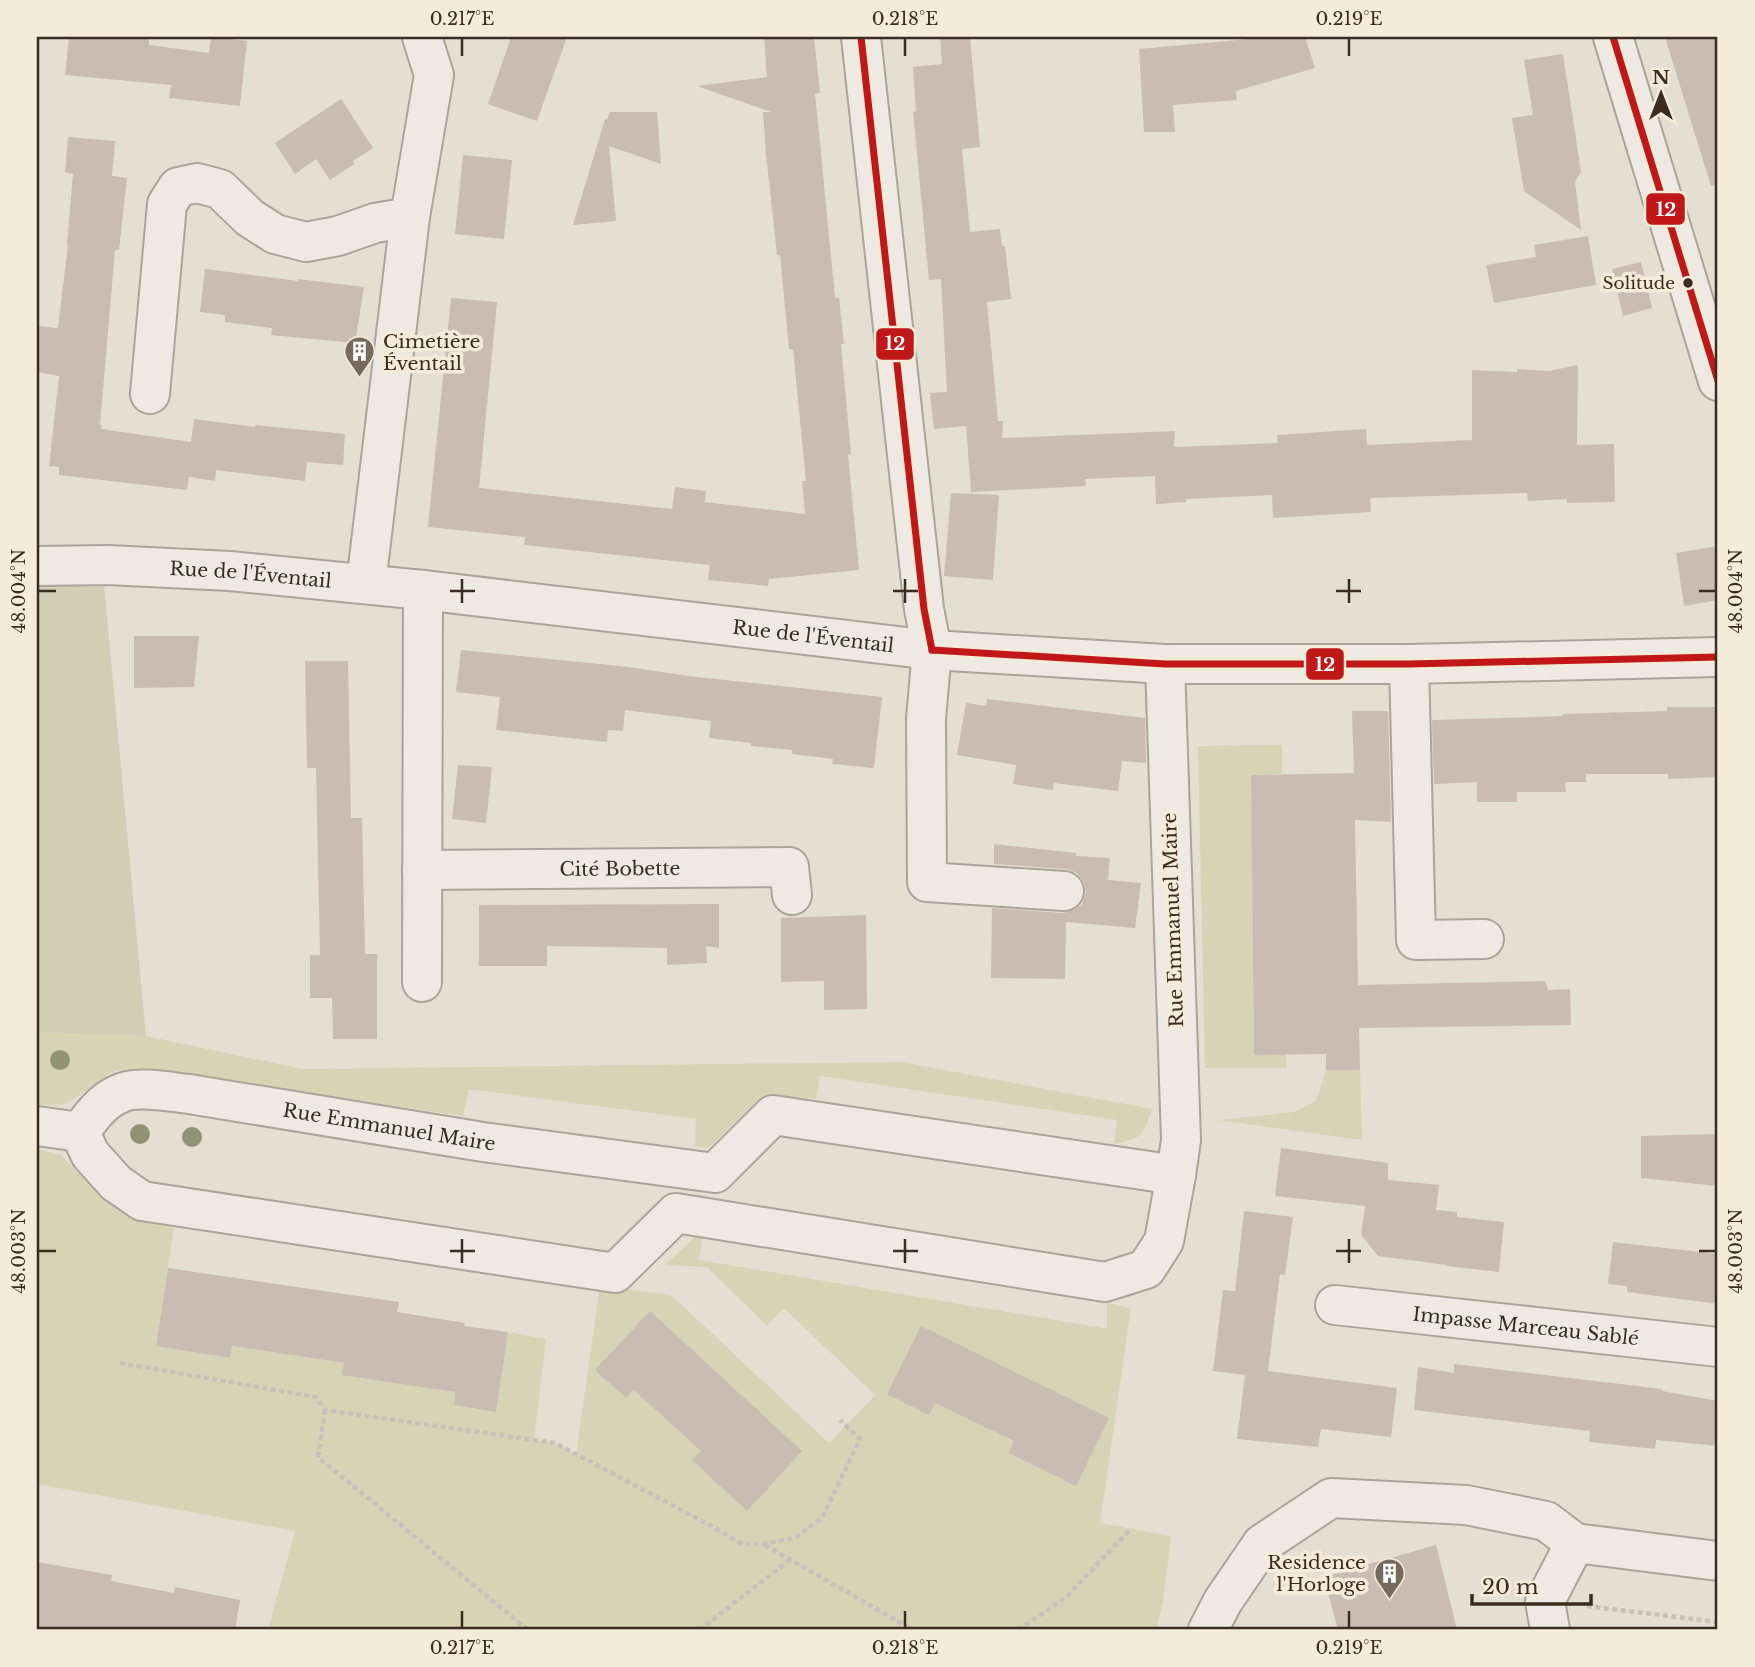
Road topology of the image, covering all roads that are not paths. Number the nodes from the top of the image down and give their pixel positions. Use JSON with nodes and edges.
{"nodes":[{"id":1,"x":422,"y":37,"type":"edge"},
{"id":2,"x":861,"y":37,"type":"edge"},
{"id":3,"x":1613,"y":37,"type":"edge"},
{"id":4,"x":410,"y":217,"type":"junction"},
{"id":5,"x":1718,"y":381,"type":"edge"},
{"id":6,"x":150,"y":394,"type":"dead end"},
{"id":7,"x":37,"y":566,"type":"edge"},
{"id":8,"x":366,"y":584,"type":"junction"},
{"id":9,"x":423,"y":590,"type":"junction"},
{"id":10,"x":933,"y":650,"type":"junction"},
{"id":11,"x":1718,"y":656,"type":"edge"},
{"id":12,"x":1165,"y":664,"type":"junction"},
{"id":13,"x":1409,"y":664,"type":"junction"},
{"id":14,"x":422,"y":870,"type":"junction"},
{"id":15,"x":1064,"y":891,"type":"dead end"},
{"id":16,"x":792,"y":895,"type":"dead end"},
{"id":17,"x":1484,"y":939,"type":"dead end"},
{"id":18,"x":422,"y":982,"type":"dead end"},
{"id":19,"x":37,"y":1126,"type":"edge"},
{"id":20,"x":80,"y":1132,"type":"junction"},
{"id":21,"x":715,"y":1173,"type":"junction"},
{"id":22,"x":1176,"y":1175,"type":"junction"},
{"id":23,"x":676,"y":1213,"type":"junction"},
{"id":24,"x":1335,"y":1305,"type":"dead end"},
{"id":25,"x":1718,"y":1347,"type":"edge"},
{"id":26,"x":1574,"y":1543,"type":"junction"},
{"id":27,"x":1718,"y":1561,"type":"edge"},
{"id":28,"x":1547,"y":1616,"type":"edge"},
{"id":29,"x":1208,"y":1630,"type":"edge"}],
"edges":[{"from":1,"to":4,"type":"street"},
{"from":2,"to":10,"type":"street"},
{"from":3,"to":5,"type":"street"},
{"from":4,"to":6,"type":"street"},
{"from":4,"to":8,"type":"street"},
{"from":7,"to":8,"type":"street","name":"Rue de l'Éventail"},
{"from":8,"to":9,"type":"street","name":"Rue de l'Éventail"},
{"from":9,"to":10,"type":"street","name":"Rue de l'Éventail"},
{"from":9,"to":14,"type":"street"},
{"from":10,"to":12,"type":"street","name":"Rue de l'Éventail"},
{"from":10,"to":15,"type":"street"},
{"from":11,"to":13,"type":"street","name":"Rue de l'Éventail"},
{"from":12,"to":13,"type":"street","name":"Rue de l'Éventail"},
{"from":12,"to":22,"type":"street","name":"Rue Emmanuel Maire"},
{"from":13,"to":17,"type":"street"},
{"from":14,"to":16,"type":"street","name":"Cité Bobette"},
{"from":14,"to":18,"type":"street"},
{"from":19,"to":20,"type":"street"},
{"from":20,"to":21,"type":"street","name":"Rue Emmanuel Maire"},
{"from":20,"to":23,"type":"street"},
{"from":21,"to":22,"type":"street"},
{"from":21,"to":23,"type":"street"},
{"from":22,"to":23,"type":"street","name":"Rue Emmanuel Maire"},
{"from":24,"to":25,"type":"street","name":"Impasse Marceau Sablé"},
{"from":26,"to":27,"type":"street"},
{"from":26,"to":28,"type":"street"},
{"from":26,"to":29,"type":"street"}]}
